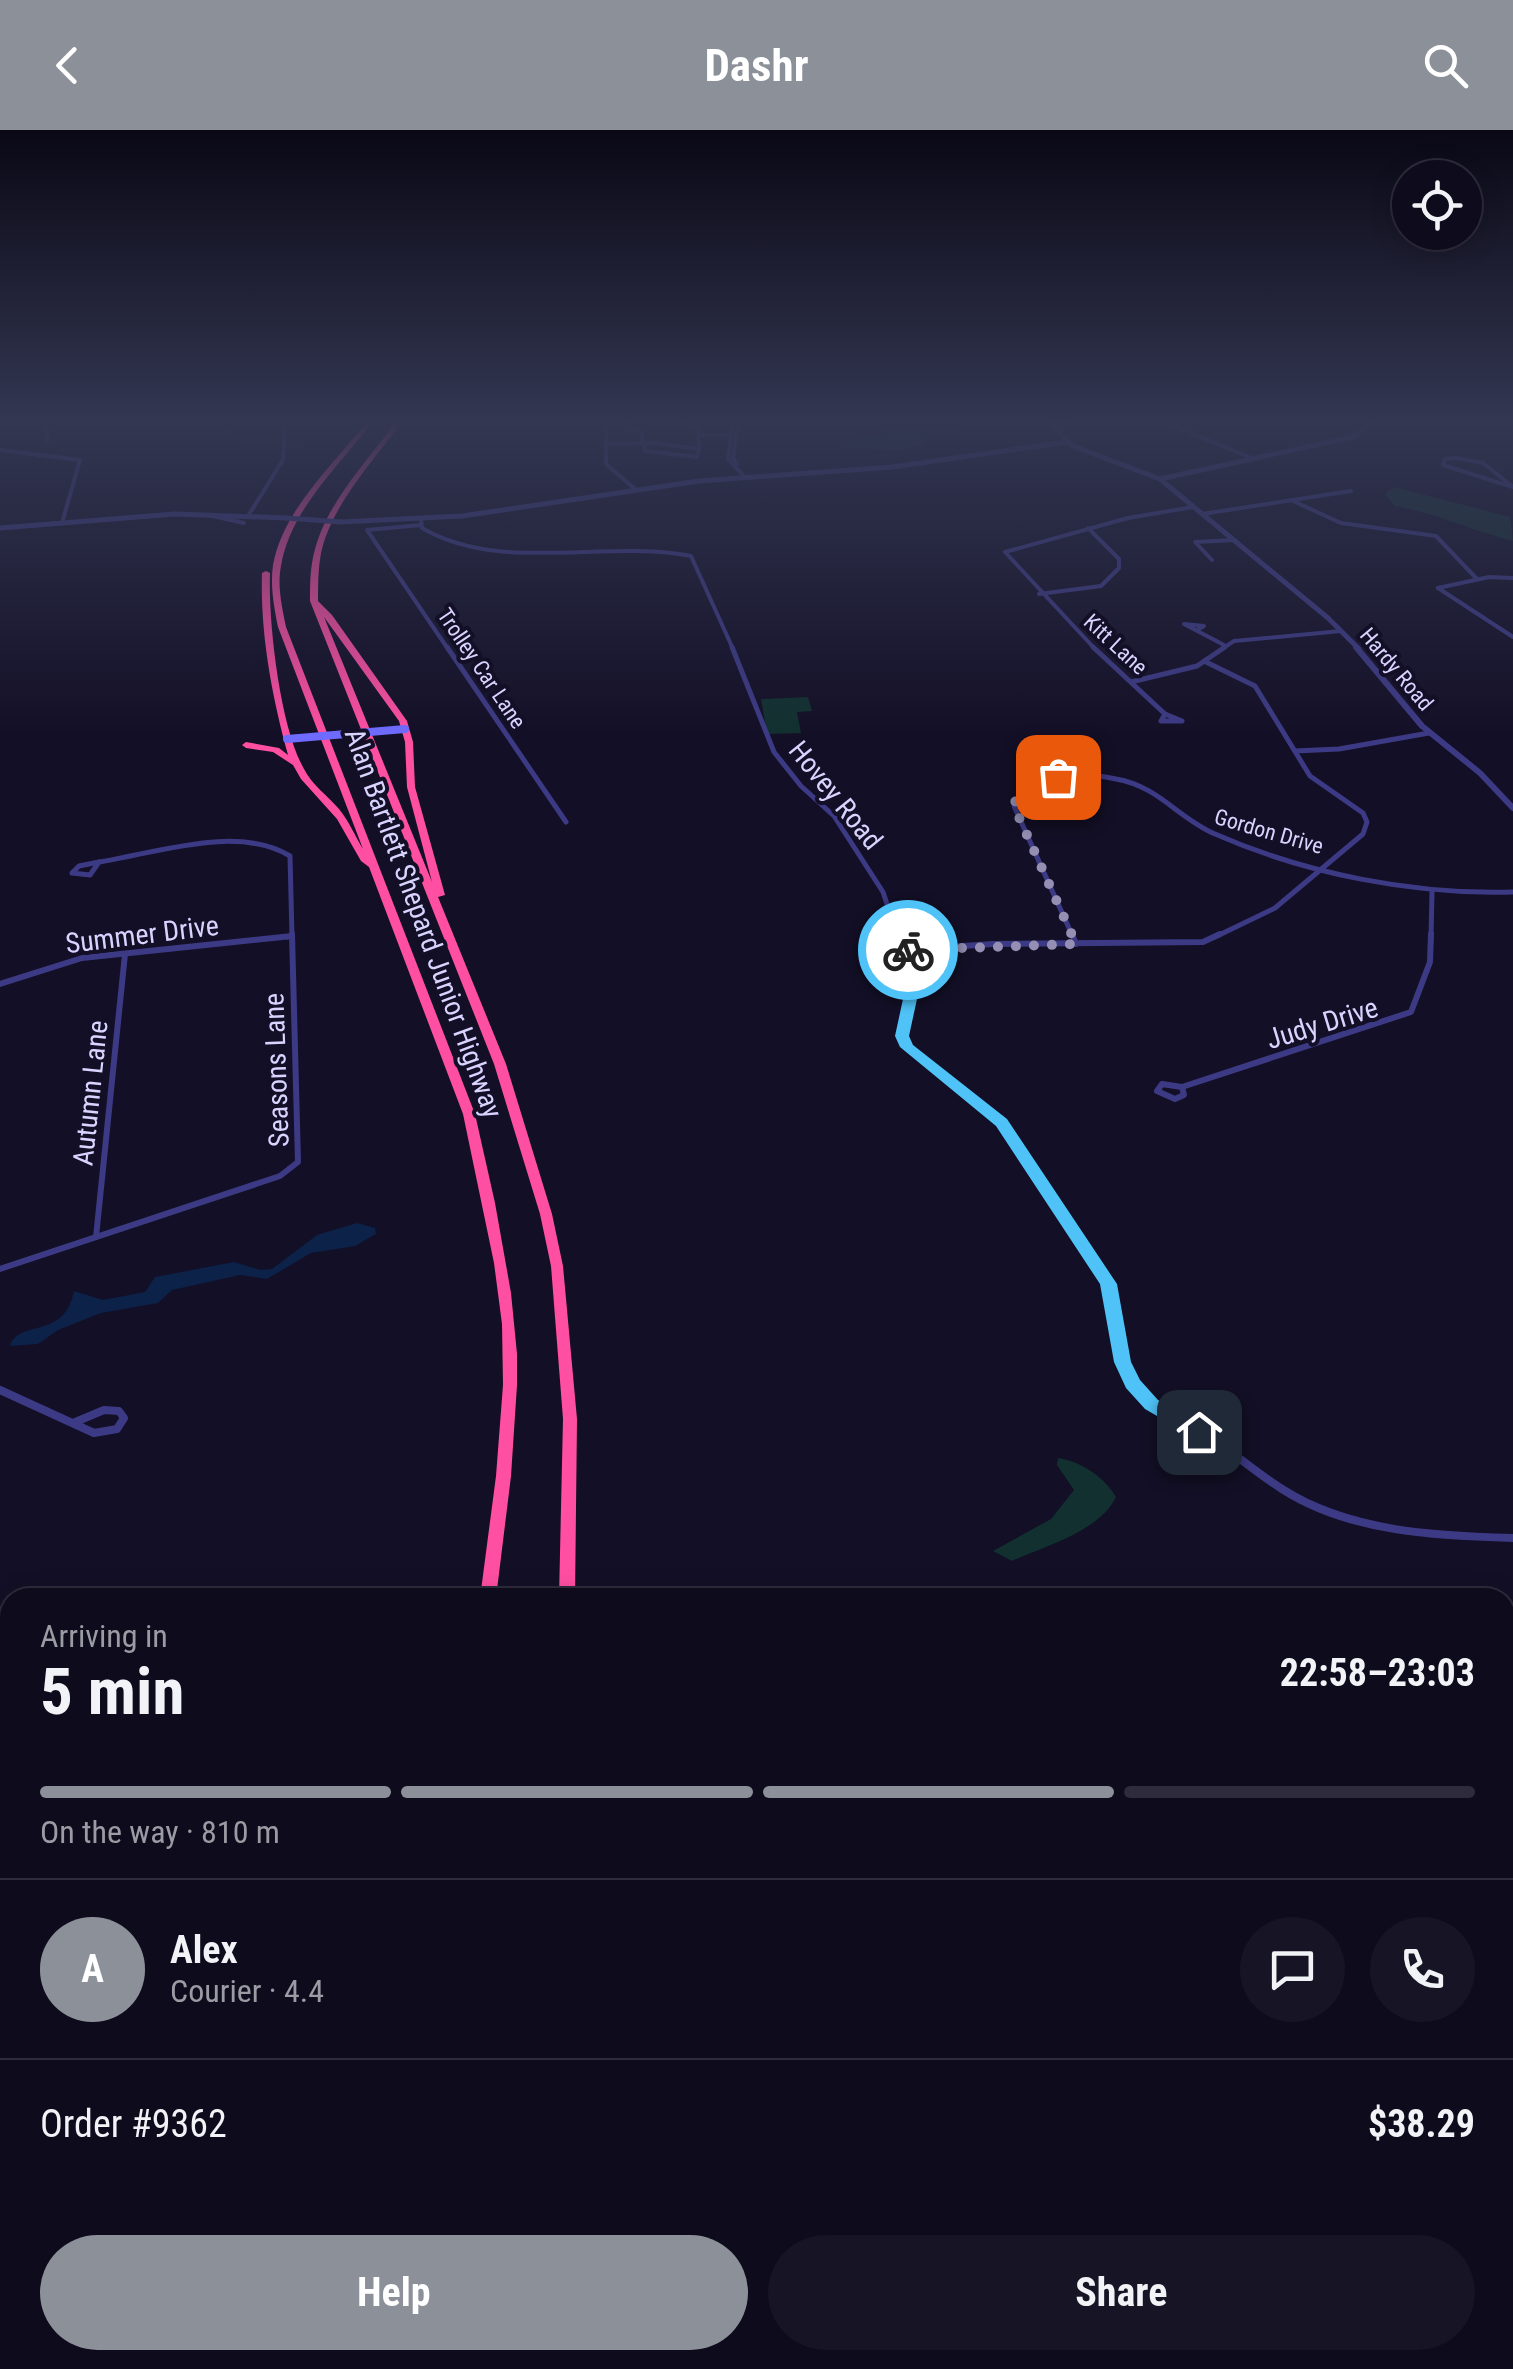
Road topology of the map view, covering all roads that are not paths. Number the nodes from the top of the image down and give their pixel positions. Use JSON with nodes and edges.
{"nodes":[{"id":1,"x":289,"y":527,"type":"edge"},
{"id":2,"x":325,"y":527,"type":"edge"},
{"id":3,"x":384,"y":527,"type":"edge"},
{"id":4,"x":426,"y":527,"type":"edge"},
{"id":5,"x":1219,"y":527,"type":"edge"},
{"id":6,"x":1374,"y":527,"type":"edge"},
{"id":7,"x":1087,"y":528,"type":"joint"},
{"id":8,"x":1235,"y":540,"type":"junction"},
{"id":9,"x":276,"y":558,"type":"junction"},
{"id":10,"x":1212,"y":560,"type":"dead end"},
{"id":11,"x":1513,"y":578,"type":"edge"},
{"id":12,"x":1477,"y":579,"type":"junction"},
{"id":13,"x":1040,"y":594,"type":"junction"},
{"id":14,"x":314,"y":604,"type":"junction"},
{"id":15,"x":1197,"y":630,"type":"dead end"},
{"id":16,"x":1341,"y":631,"type":"junction"},
{"id":17,"x":1513,"y":638,"type":"edge"},
{"id":18,"x":1224,"y":646,"type":"junction"},
{"id":19,"x":1204,"y":661,"type":"junction"},
{"id":20,"x":1131,"y":682,"type":"junction"},
{"id":21,"x":1166,"y":714,"type":"dead end"},
{"id":22,"x":284,"y":724,"type":"junction"},
{"id":23,"x":405,"y":731,"type":"junction"},
{"id":24,"x":1430,"y":732,"type":"junction"},
{"id":25,"x":264,"y":740,"type":"dead end"},
{"id":26,"x":288,"y":741,"type":"junction"},
{"id":27,"x":246,"y":745,"type":"dead end"},
{"id":28,"x":1295,"y":751,"type":"junction"},
{"id":29,"x":297,"y":766,"type":"junction"},
{"id":30,"x":1513,"y":808,"type":"edge"},
{"id":31,"x":566,"y":822,"type":"dead end"},
{"id":32,"x":99,"y":862,"type":"junction"},
{"id":33,"x":1325,"y":865,"type":"junction"},
{"id":34,"x":374,"y":868,"type":"junction"},
{"id":35,"x":1432,"y":892,"type":"junction"},
{"id":36,"x":1513,"y":892,"type":"edge"},
{"id":37,"x":438,"y":908,"type":"junction"},
{"id":38,"x":292,"y":936,"type":"junction"},
{"id":39,"x":1076,"y":944,"type":"junction"},
{"id":40,"x":902,"y":950,"type":"junction"},
{"id":41,"x":125,"y":954,"type":"junction"},
{"id":42,"x":0,"y":984,"type":"edge"},
{"id":43,"x":1182,"y":1087,"type":"junction"},
{"id":44,"x":96,"y":1237,"type":"junction"},
{"id":45,"x":0,"y":1269,"type":"edge"},
{"id":46,"x":0,"y":1390,"type":"edge"},
{"id":47,"x":73,"y":1423,"type":"junction"},
{"id":48,"x":1513,"y":1538,"type":"edge"},
{"id":49,"x":489,"y":1588,"type":"edge"},
{"id":50,"x":567,"y":1588,"type":"edge"}],
"edges":[{"from":1,"to":9,"type":"highway","name":"Alan Bartlett Shepard Junior Highway"},
{"from":2,"to":14,"type":"highway","name":"Alan Bartlett Shepard Junior Highway"},
{"from":3,"to":31,"type":"street","name":"Trolley Car Lane"},
{"from":4,"to":40,"type":"street","name":"Hovey Road"},
{"from":5,"to":8,"type":"street","name":"Hardy Road"},
{"from":6,"to":12,"type":"street"},
{"from":7,"to":13,"type":"street","name":"Kitt Lane"},
{"from":7,"to":13,"type":"street"},
{"from":8,"to":10,"type":"street"},
{"from":8,"to":16,"type":"street","name":"Hardy Road"},
{"from":9,"to":22,"type":"highway"},
{"from":9,"to":34,"type":"highway","name":"Alan Bartlett Shepard Junior Highway"},
{"from":11,"to":12,"type":"street"},
{"from":12,"to":17,"type":"street"},
{"from":13,"to":20,"type":"street","name":"Kitt Lane"},
{"from":14,"to":23,"type":"highway"},
{"from":14,"to":37,"type":"highway","name":"Alan Bartlett Shepard Junior Highway"},
{"from":15,"to":18,"type":"street"},
{"from":16,"to":18,"type":"street"},
{"from":16,"to":24,"type":"street","name":"Hardy Road"},
{"from":18,"to":19,"type":"street"},
{"from":19,"to":20,"type":"street"},
{"from":19,"to":28,"type":"street"},
{"from":20,"to":21,"type":"street","name":"Kitt Lane"},
{"from":22,"to":25,"type":"highway"},
{"from":22,"to":26,"type":"highway"},
{"from":23,"to":26,"type":"main road","bridge":true},
{"from":23,"to":37,"type":"highway"},
{"from":24,"to":28,"type":"street"},
{"from":24,"to":30,"type":"street","name":"Hardy Road"},
{"from":26,"to":29,"type":"highway"},
{"from":27,"to":29,"type":"highway"},
{"from":28,"to":33,"type":"street"},
{"from":29,"to":34,"type":"highway"},
{"from":32,"to":32,"type":"street","name":"Seasons Lane"},
{"from":32,"to":38,"type":"street","name":"Seasons Lane"},
{"from":33,"to":35,"type":"street","name":"Gordon Drive"},
{"from":33,"to":39,"type":"street"},
{"from":33,"to":39,"type":"street","name":"Gordon Drive"},
{"from":34,"to":49,"type":"highway","name":"Alan Bartlett Shepard Junior Highway"},
{"from":35,"to":36,"type":"street","name":"Gordon Drive"},
{"from":35,"to":43,"type":"street","name":"Judy Drive"},
{"from":37,"to":50,"type":"highway","name":"Alan Bartlett Shepard Junior Highway"},
{"from":38,"to":41,"type":"street","name":"Summer Drive"},
{"from":38,"to":44,"type":"street","name":"Seasons Lane"},
{"from":39,"to":40,"type":"street"},
{"from":40,"to":48,"type":"street","name":"Hovey Road"},
{"from":41,"to":42,"type":"street","name":"Summer Drive"},
{"from":41,"to":44,"type":"street","name":"Autumn Lane"},
{"from":43,"to":43,"type":"street"},
{"from":44,"to":45,"type":"street","name":"Seasons Lane"},
{"from":46,"to":47,"type":"street"},
{"from":47,"to":47,"type":"street"}]}
